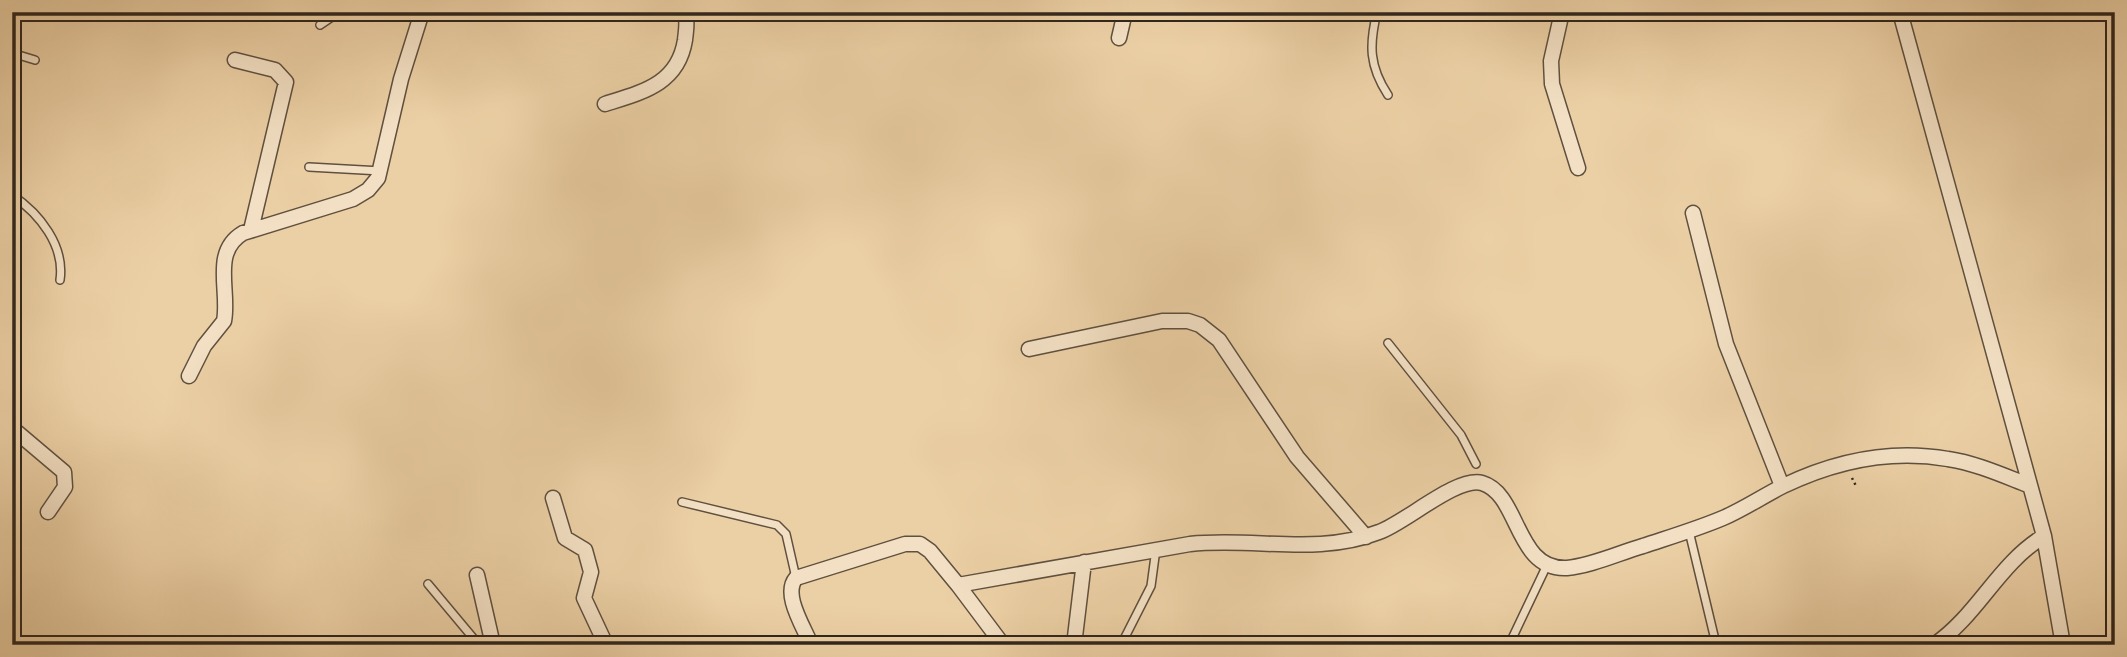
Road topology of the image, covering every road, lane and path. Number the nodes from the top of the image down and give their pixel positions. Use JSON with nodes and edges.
{"nodes":[{"id":1,"x":19,"y":12,"type":"edge"},
{"id":2,"x":339,"y":12,"type":"edge"},
{"id":3,"x":422,"y":12,"type":"edge"},
{"id":4,"x":685,"y":12,"type":"edge"},
{"id":5,"x":1125,"y":12,"type":"edge"},
{"id":6,"x":1377,"y":12,"type":"edge"},
{"id":7,"x":1563,"y":12,"type":"edge"},
{"id":8,"x":1900,"y":12,"type":"edge"},
{"id":9,"x":12,"y":18,"type":"edge"},
{"id":10,"x":320,"y":25,"type":"dead end"},
{"id":11,"x":1119,"y":38,"type":"dead end"},
{"id":12,"x":12,"y":53,"type":"edge"},
{"id":13,"x":35,"y":60,"type":"dead end"},
{"id":14,"x":235,"y":60,"type":"dead end"},
{"id":15,"x":1388,"y":95,"type":"dead end"},
{"id":16,"x":605,"y":104,"type":"dead end"},
{"id":17,"x":309,"y":167,"type":"dead end"},
{"id":18,"x":1578,"y":168,"type":"dead end"},
{"id":19,"x":381,"y":171,"type":"junction"},
{"id":20,"x":12,"y":195,"type":"edge"},
{"id":21,"x":1693,"y":213,"type":"dead end"},
{"id":22,"x":251,"y":230,"type":"junction"},
{"id":23,"x":60,"y":280,"type":"dead end"},
{"id":24,"x":1388,"y":343,"type":"dead end"},
{"id":25,"x":1029,"y":349,"type":"dead end"},
{"id":26,"x":189,"y":376,"type":"dead end"},
{"id":27,"x":12,"y":428,"type":"edge"},
{"id":28,"x":1476,"y":464,"type":"dead end"},
{"id":29,"x":2028,"y":485,"type":"junction"},
{"id":30,"x":1782,"y":486,"type":"junction"},
{"id":31,"x":553,"y":498,"type":"dead end"},
{"id":32,"x":682,"y":502,"type":"dead end"},
{"id":33,"x":48,"y":512,"type":"dead end"},
{"id":34,"x":1689,"y":531,"type":"junction"},
{"id":35,"x":2044,"y":536,"type":"junction"},
{"id":36,"x":1366,"y":537,"type":"junction"},
{"id":37,"x":1156,"y":549,"type":"junction"},
{"id":38,"x":1084,"y":562,"type":"junction"},
{"id":39,"x":1547,"y":565,"type":"junction"},
{"id":40,"x":477,"y":575,"type":"dead end"},
{"id":41,"x":802,"y":576,"type":"junction"},
{"id":42,"x":428,"y":584,"type":"dead end"},
{"id":43,"x":958,"y":585,"type":"junction"},
{"id":44,"x":1716,"y":644,"type":"edge"},
{"id":45,"x":479,"y":645,"type":"edge"},
{"id":46,"x":493,"y":645,"type":"edge"},
{"id":47,"x":606,"y":645,"type":"edge"},
{"id":48,"x":811,"y":645,"type":"edge"},
{"id":49,"x":1003,"y":645,"type":"edge"},
{"id":50,"x":1074,"y":645,"type":"edge"},
{"id":51,"x":1121,"y":645,"type":"edge"},
{"id":52,"x":1509,"y":645,"type":"edge"},
{"id":53,"x":1934,"y":645,"type":"edge"},
{"id":54,"x":2063,"y":645,"type":"edge"}],
"edges":[{"from":1,"to":9,"type":"street"},
{"from":2,"to":10,"type":"lane"},
{"from":3,"to":19,"type":"street"},
{"from":4,"to":16,"type":"street"},
{"from":5,"to":11,"type":"street"},
{"from":6,"to":15,"type":"lane"},
{"from":7,"to":18,"type":"street"},
{"from":8,"to":29,"type":"street"},
{"from":12,"to":13,"type":"lane"},
{"from":14,"to":22,"type":"street"},
{"from":17,"to":19,"type":"lane"},
{"from":19,"to":22,"type":"street"},
{"from":20,"to":23,"type":"lane"},
{"from":21,"to":30,"type":"street"},
{"from":22,"to":26,"type":"street"},
{"from":24,"to":28,"type":"lane"},
{"from":25,"to":36,"type":"street"},
{"from":27,"to":33,"type":"street"},
{"from":29,"to":30,"type":"street"},
{"from":29,"to":35,"type":"street"},
{"from":30,"to":34,"type":"street"},
{"from":31,"to":47,"type":"street"},
{"from":32,"to":41,"type":"lane"},
{"from":34,"to":39,"type":"street"},
{"from":34,"to":44,"type":"lane"},
{"from":35,"to":53,"type":"street"},
{"from":35,"to":54,"type":"street"},
{"from":36,"to":37,"type":"street"},
{"from":36,"to":39,"type":"street"},
{"from":37,"to":38,"type":"street"},
{"from":37,"to":51,"type":"lane"},
{"from":38,"to":43,"type":"street"},
{"from":38,"to":50,"type":"street"},
{"from":39,"to":52,"type":"lane"},
{"from":40,"to":46,"type":"street"},
{"from":41,"to":43,"type":"street"},
{"from":41,"to":48,"type":"street"},
{"from":42,"to":45,"type":"lane"},
{"from":43,"to":49,"type":"street"}]}
